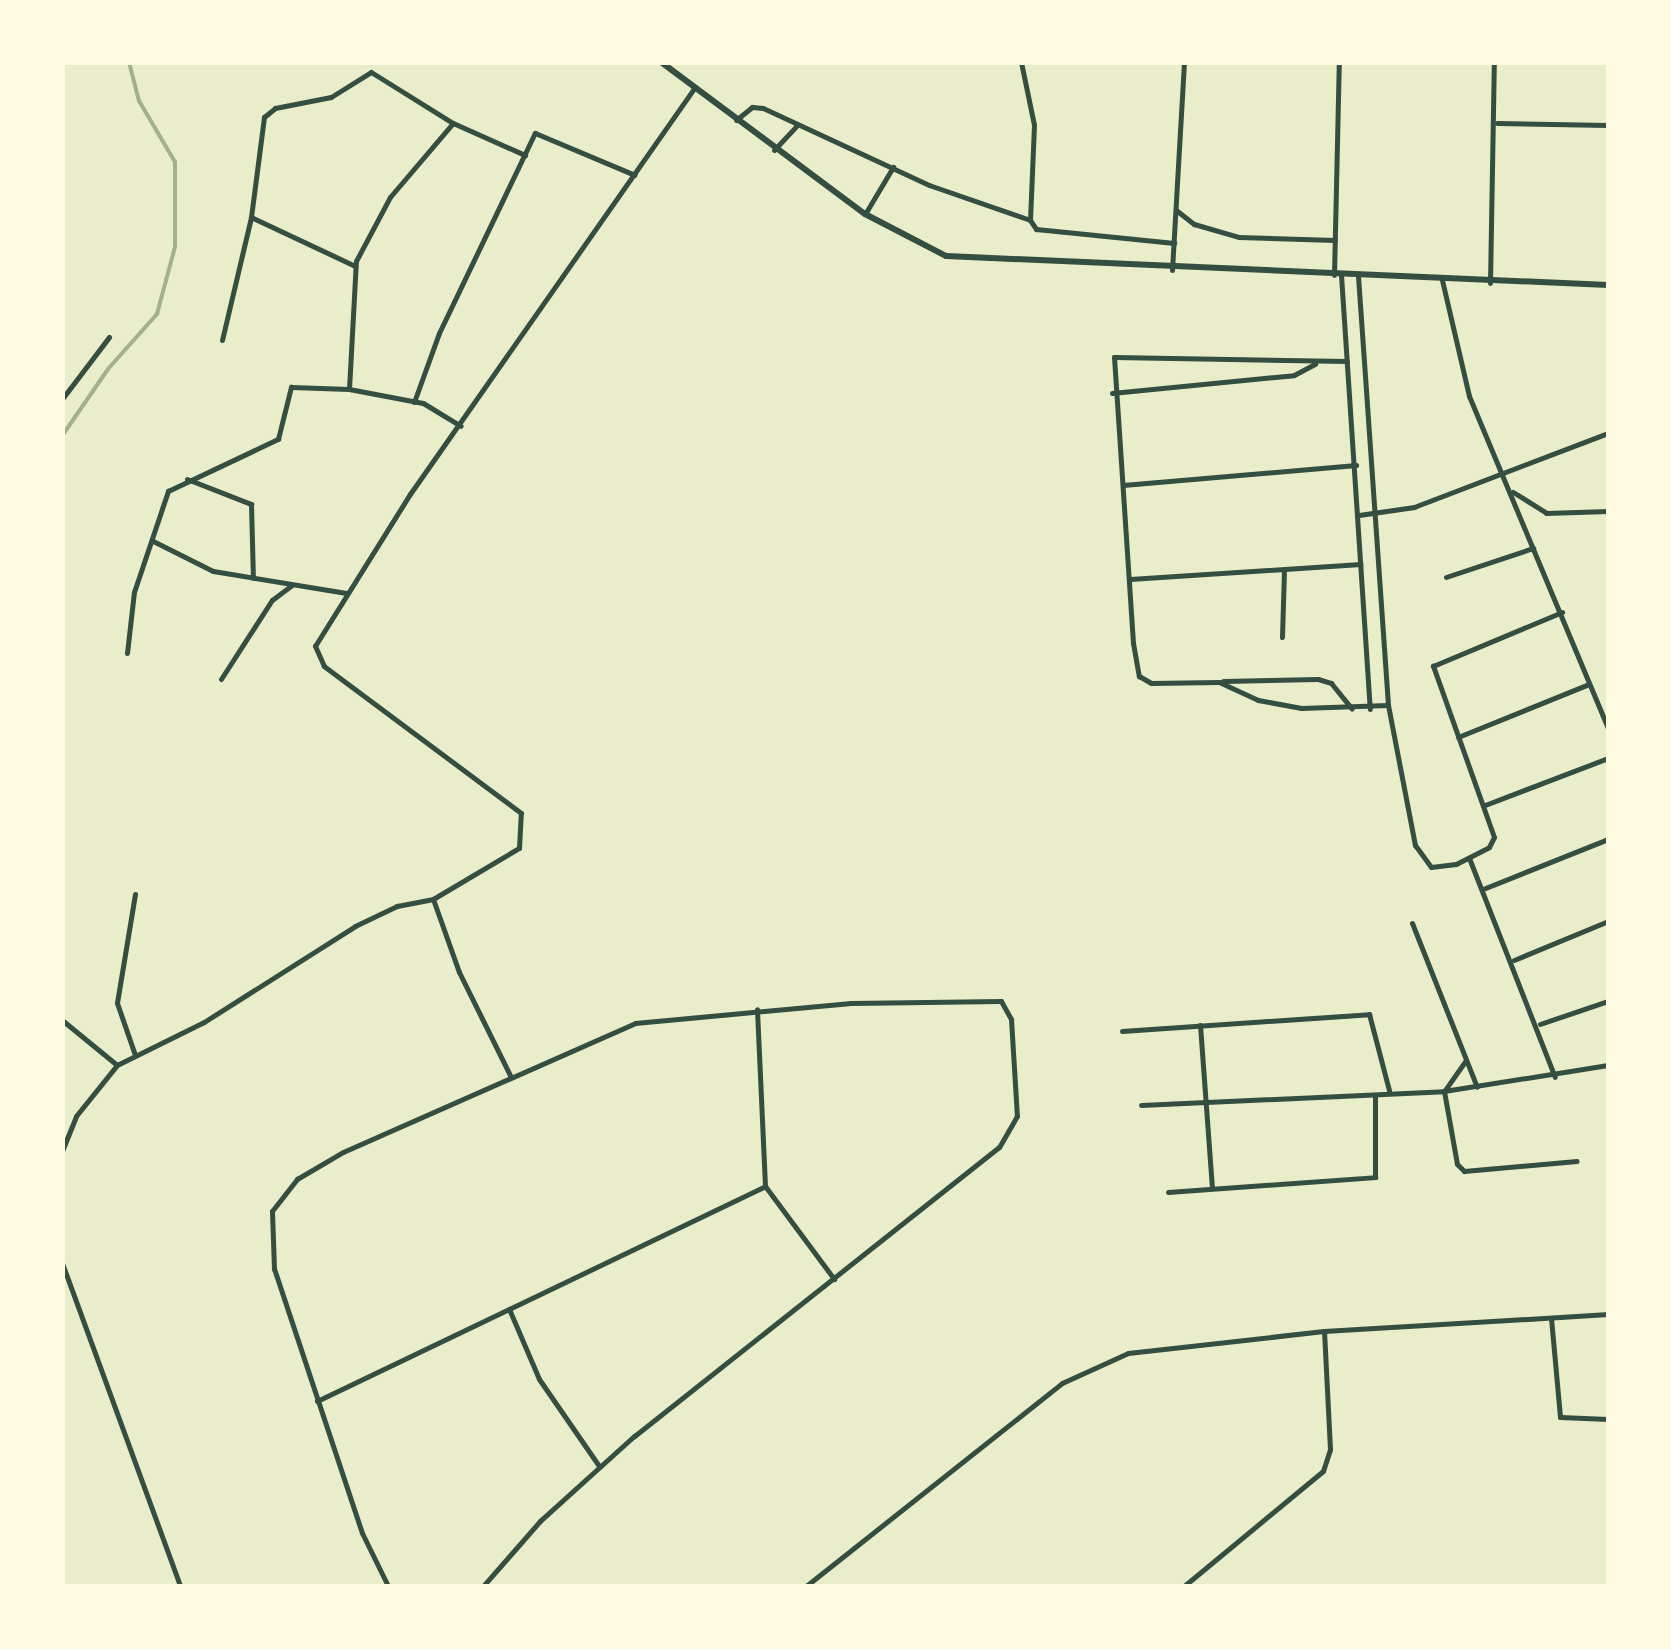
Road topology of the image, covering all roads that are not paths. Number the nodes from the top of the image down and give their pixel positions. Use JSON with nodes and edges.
{"nodes":[{"id":1,"x":661,"y":62,"type":"edge"},
{"id":2,"x":1021,"y":62,"type":"edge"},
{"id":3,"x":1184,"y":62,"type":"edge"},
{"id":4,"x":1340,"y":62,"type":"edge"},
{"id":5,"x":1494,"y":62,"type":"edge"},
{"id":6,"x":694,"y":87,"type":"junction"},
{"id":7,"x":736,"y":120,"type":"junction"},
{"id":8,"x":453,"y":122,"type":"junction"},
{"id":9,"x":1496,"y":124,"type":"junction"},
{"id":10,"x":1608,"y":125,"type":"edge"},
{"id":11,"x":796,"y":126,"type":"junction"},
{"id":12,"x":774,"y":150,"type":"junction"},
{"id":13,"x":525,"y":155,"type":"junction"},
{"id":14,"x":894,"y":167,"type":"junction"},
{"id":15,"x":635,"y":176,"type":"junction"},
{"id":16,"x":1176,"y":210,"type":"junction"},
{"id":17,"x":865,"y":214,"type":"junction"},
{"id":18,"x":251,"y":217,"type":"junction"},
{"id":19,"x":1030,"y":220,"type":"junction"},
{"id":20,"x":1335,"y":240,"type":"junction"},
{"id":21,"x":1174,"y":243,"type":"junction"},
{"id":22,"x":355,"y":266,"type":"junction"},
{"id":23,"x":1172,"y":270,"type":"junction"},
{"id":24,"x":1338,"y":275,"type":"junction"},
{"id":25,"x":1358,"y":276,"type":"junction"},
{"id":26,"x":1442,"y":280,"type":"junction"},
{"id":27,"x":1490,"y":283,"type":"junction"},
{"id":28,"x":1607,"y":285,"type":"edge"},
{"id":29,"x":1608,"y":294,"type":"edge"},
{"id":30,"x":109,"y":337,"type":"dead end"},
{"id":31,"x":222,"y":340,"type":"dead end"},
{"id":32,"x":1347,"y":361,"type":"junction"},
{"id":33,"x":1318,"y":362,"type":"junction"},
{"id":34,"x":349,"y":389,"type":"junction"},
{"id":35,"x":1112,"y":393,"type":"junction"},
{"id":36,"x":62,"y":399,"type":"edge"},
{"id":37,"x":414,"y":402,"type":"junction"},
{"id":38,"x":1367,"y":420,"type":"junction"},
{"id":39,"x":1352,"y":422,"type":"junction"},
{"id":40,"x":461,"y":426,"type":"junction"},
{"id":41,"x":1608,"y":434,"type":"edge"},
{"id":42,"x":1356,"y":465,"type":"junction"},
{"id":43,"x":1505,"y":476,"type":"junction"},
{"id":44,"x":184,"y":478,"type":"junction"},
{"id":45,"x":1123,"y":485,"type":"junction"},
{"id":46,"x":1512,"y":492,"type":"junction"},
{"id":47,"x":1608,"y":511,"type":"edge"},
{"id":48,"x":1374,"y":513,"type":"junction"},
{"id":49,"x":1359,"y":515,"type":"junction"},
{"id":50,"x":152,"y":540,"type":"junction"},
{"id":51,"x":1533,"y":548,"type":"junction"},
{"id":52,"x":1362,"y":564,"type":"junction"},
{"id":53,"x":1284,"y":569,"type":"junction"},
{"id":54,"x":1446,"y":577,"type":"dead end"},
{"id":55,"x":253,"y":578,"type":"junction"},
{"id":56,"x":1130,"y":579,"type":"junction"},
{"id":57,"x":292,"y":585,"type":"junction"},
{"id":58,"x":346,"y":593,"type":"junction"},
{"id":59,"x":1379,"y":604,"type":"junction"},
{"id":60,"x":1365,"y":605,"type":"junction"},
{"id":61,"x":1562,"y":612,"type":"junction"},
{"id":62,"x":1282,"y":637,"type":"dead end"},
{"id":63,"x":127,"y":653,"type":"dead end"},
{"id":64,"x":221,"y":679,"type":"dead end"},
{"id":65,"x":1219,"y":682,"type":"junction"},
{"id":66,"x":1589,"y":684,"type":"junction"},
{"id":67,"x":1388,"y":705,"type":"junction"},
{"id":68,"x":1370,"y":709,"type":"junction"},
{"id":69,"x":1352,"y":710,"type":"junction"},
{"id":70,"x":1608,"y":729,"type":"edge"},
{"id":71,"x":1458,"y":737,"type":"junction"},
{"id":72,"x":1608,"y":758,"type":"edge"},
{"id":73,"x":1485,"y":805,"type":"junction"},
{"id":74,"x":1608,"y":839,"type":"edge"},
{"id":75,"x":1470,"y":858,"type":"junction"},
{"id":76,"x":1483,"y":889,"type":"junction"},
{"id":77,"x":135,"y":894,"type":"dead end"},
{"id":78,"x":433,"y":899,"type":"junction"},
{"id":79,"x":1608,"y":920,"type":"edge"},
{"id":80,"x":1412,"y":923,"type":"dead end"},
{"id":81,"x":1514,"y":960,"type":"junction"},
{"id":82,"x":1608,"y":1001,"type":"edge"},
{"id":83,"x":757,"y":1009,"type":"junction"},
{"id":84,"x":62,"y":1020,"type":"edge"},
{"id":85,"x":1200,"y":1024,"type":"junction"},
{"id":86,"x":1540,"y":1024,"type":"junction"},
{"id":87,"x":1122,"y":1030,"type":"dead end"},
{"id":88,"x":135,"y":1055,"type":"junction"},
{"id":89,"x":1466,"y":1060,"type":"junction"},
{"id":90,"x":1608,"y":1064,"type":"edge"},
{"id":91,"x":117,"y":1065,"type":"junction"},
{"id":92,"x":1555,"y":1076,"type":"junction"},
{"id":93,"x":511,"y":1077,"type":"junction"},
{"id":94,"x":1477,"y":1086,"type":"junction"},
{"id":95,"x":1389,"y":1090,"type":"junction"},
{"id":96,"x":1444,"y":1092,"type":"junction"},
{"id":97,"x":1375,"y":1096,"type":"junction"},
{"id":98,"x":1141,"y":1105,"type":"dead end"},
{"id":99,"x":1206,"y":1106,"type":"junction"},
{"id":100,"x":62,"y":1151,"type":"edge"},
{"id":101,"x":1578,"y":1161,"type":"dead end"},
{"id":102,"x":765,"y":1186,"type":"junction"},
{"id":103,"x":1212,"y":1187,"type":"junction"},
{"id":104,"x":1168,"y":1192,"type":"dead end"},
{"id":105,"x":62,"y":1262,"type":"edge"},
{"id":106,"x":834,"y":1280,"type":"junction"},
{"id":107,"x":509,"y":1309,"type":"junction"},
{"id":108,"x":1608,"y":1314,"type":"edge"},
{"id":109,"x":1552,"y":1318,"type":"junction"},
{"id":110,"x":1324,"y":1331,"type":"junction"},
{"id":111,"x":317,"y":1401,"type":"junction"},
{"id":112,"x":1608,"y":1419,"type":"edge"},
{"id":113,"x":599,"y":1466,"type":"junction"},
{"id":114,"x":180,"y":1586,"type":"edge"},
{"id":115,"x":388,"y":1586,"type":"edge"},
{"id":116,"x":483,"y":1586,"type":"edge"},
{"id":117,"x":806,"y":1586,"type":"edge"},
{"id":118,"x":1184,"y":1586,"type":"edge"}],
"edges":[{"from":1,"to":6,"type":"main road"},
{"from":2,"to":19,"type":"street"},
{"from":3,"to":16,"type":"street"},
{"from":4,"to":20,"type":"street"},
{"from":5,"to":9,"type":"street"},
{"from":6,"to":7,"type":"main road"},
{"from":6,"to":15,"type":"street"},
{"from":7,"to":11,"type":"street"},
{"from":7,"to":12,"type":"main road"},
{"from":8,"to":13,"type":"street"},
{"from":8,"to":18,"type":"street"},
{"from":8,"to":22,"type":"street"},
{"from":9,"to":10,"type":"street"},
{"from":9,"to":27,"type":"street"},
{"from":11,"to":12,"type":"street"},
{"from":11,"to":14,"type":"street"},
{"from":12,"to":17,"type":"main road"},
{"from":13,"to":15,"type":"street"},
{"from":13,"to":37,"type":"street"},
{"from":14,"to":17,"type":"street"},
{"from":14,"to":19,"type":"street"},
{"from":15,"to":40,"type":"street"},
{"from":16,"to":20,"type":"street"},
{"from":16,"to":21,"type":"street"},
{"from":17,"to":23,"type":"main road"},
{"from":18,"to":22,"type":"street"},
{"from":18,"to":31,"type":"street"},
{"from":19,"to":21,"type":"street"},
{"from":20,"to":24,"type":"street"},
{"from":21,"to":23,"type":"street"},
{"from":22,"to":34,"type":"street"},
{"from":23,"to":24,"type":"main road"},
{"from":24,"to":25,"type":"main road"},
{"from":24,"to":32,"type":"street"},
{"from":25,"to":26,"type":"main road"},
{"from":25,"to":38,"type":"street"},
{"from":26,"to":27,"type":"main road"},
{"from":26,"to":43,"type":"street"},
{"from":27,"to":28,"type":"main road"},
{"from":28,"to":29,"type":"street"},
{"from":30,"to":36,"type":"street"},
{"from":32,"to":33,"type":"street"},
{"from":32,"to":39,"type":"street"},
{"from":33,"to":35,"type":"street"},
{"from":33,"to":35,"type":"street"},
{"from":34,"to":37,"type":"street"},
{"from":34,"to":44,"type":"street"},
{"from":35,"to":45,"type":"street"},
{"from":37,"to":40,"type":"street"},
{"from":38,"to":39,"type":"street"},
{"from":38,"to":48,"type":"street"},
{"from":39,"to":42,"type":"street"},
{"from":40,"to":58,"type":"street"},
{"from":41,"to":43,"type":"street"},
{"from":42,"to":45,"type":"street"},
{"from":42,"to":49,"type":"street"},
{"from":43,"to":46,"type":"street"},
{"from":43,"to":48,"type":"street"},
{"from":44,"to":50,"type":"street"},
{"from":44,"to":55,"type":"street"},
{"from":45,"to":56,"type":"street"},
{"from":46,"to":47,"type":"street"},
{"from":46,"to":51,"type":"street"},
{"from":48,"to":49,"type":"street"},
{"from":48,"to":59,"type":"street"},
{"from":49,"to":52,"type":"street"},
{"from":50,"to":55,"type":"street"},
{"from":50,"to":63,"type":"street"},
{"from":51,"to":54,"type":"street"},
{"from":51,"to":61,"type":"street"},
{"from":52,"to":53,"type":"street"},
{"from":52,"to":60,"type":"street"},
{"from":53,"to":56,"type":"street"},
{"from":53,"to":62,"type":"street"},
{"from":55,"to":57,"type":"street"},
{"from":56,"to":65,"type":"street"},
{"from":57,"to":58,"type":"street"},
{"from":57,"to":64,"type":"street"},
{"from":58,"to":78,"type":"street"},
{"from":59,"to":60,"type":"street"},
{"from":59,"to":67,"type":"street"},
{"from":60,"to":68,"type":"street"},
{"from":61,"to":66,"type":"street"},
{"from":61,"to":71,"type":"street"},
{"from":65,"to":69,"type":"street"},
{"from":65,"to":69,"type":"street"},
{"from":66,"to":70,"type":"street"},
{"from":66,"to":71,"type":"street"},
{"from":67,"to":68,"type":"street"},
{"from":67,"to":75,"type":"street"},
{"from":68,"to":69,"type":"street"},
{"from":71,"to":73,"type":"street"},
{"from":72,"to":73,"type":"street"},
{"from":73,"to":75,"type":"street"},
{"from":74,"to":76,"type":"street"},
{"from":75,"to":76,"type":"street"},
{"from":76,"to":81,"type":"street"},
{"from":77,"to":88,"type":"street"},
{"from":78,"to":88,"type":"street"},
{"from":78,"to":93,"type":"street"},
{"from":79,"to":81,"type":"street"},
{"from":80,"to":89,"type":"street"},
{"from":81,"to":86,"type":"street"},
{"from":82,"to":86,"type":"street"},
{"from":83,"to":93,"type":"street"},
{"from":83,"to":102,"type":"street"},
{"from":83,"to":106,"type":"street"},
{"from":84,"to":91,"type":"street"},
{"from":85,"to":87,"type":"street"},
{"from":85,"to":95,"type":"street"},
{"from":85,"to":99,"type":"street"},
{"from":86,"to":92,"type":"street"},
{"from":88,"to":91,"type":"street"},
{"from":89,"to":94,"type":"street"},
{"from":89,"to":96,"type":"street"},
{"from":90,"to":92,"type":"street"},
{"from":91,"to":100,"type":"street"},
{"from":92,"to":94,"type":"street"},
{"from":93,"to":111,"type":"street"},
{"from":94,"to":96,"type":"street"},
{"from":95,"to":96,"type":"street"},
{"from":95,"to":97,"type":"street"},
{"from":96,"to":101,"type":"street"},
{"from":97,"to":99,"type":"street"},
{"from":97,"to":103,"type":"street"},
{"from":98,"to":99,"type":"street"},
{"from":99,"to":103,"type":"street"},
{"from":102,"to":106,"type":"street"},
{"from":102,"to":107,"type":"street"},
{"from":103,"to":104,"type":"street"},
{"from":105,"to":114,"type":"street"},
{"from":106,"to":113,"type":"street"},
{"from":107,"to":111,"type":"street"},
{"from":107,"to":113,"type":"street"},
{"from":108,"to":109,"type":"street"},
{"from":109,"to":110,"type":"street"},
{"from":109,"to":112,"type":"street"},
{"from":110,"to":117,"type":"street"},
{"from":110,"to":118,"type":"street"},
{"from":111,"to":115,"type":"street"},
{"from":113,"to":116,"type":"street"}]}
